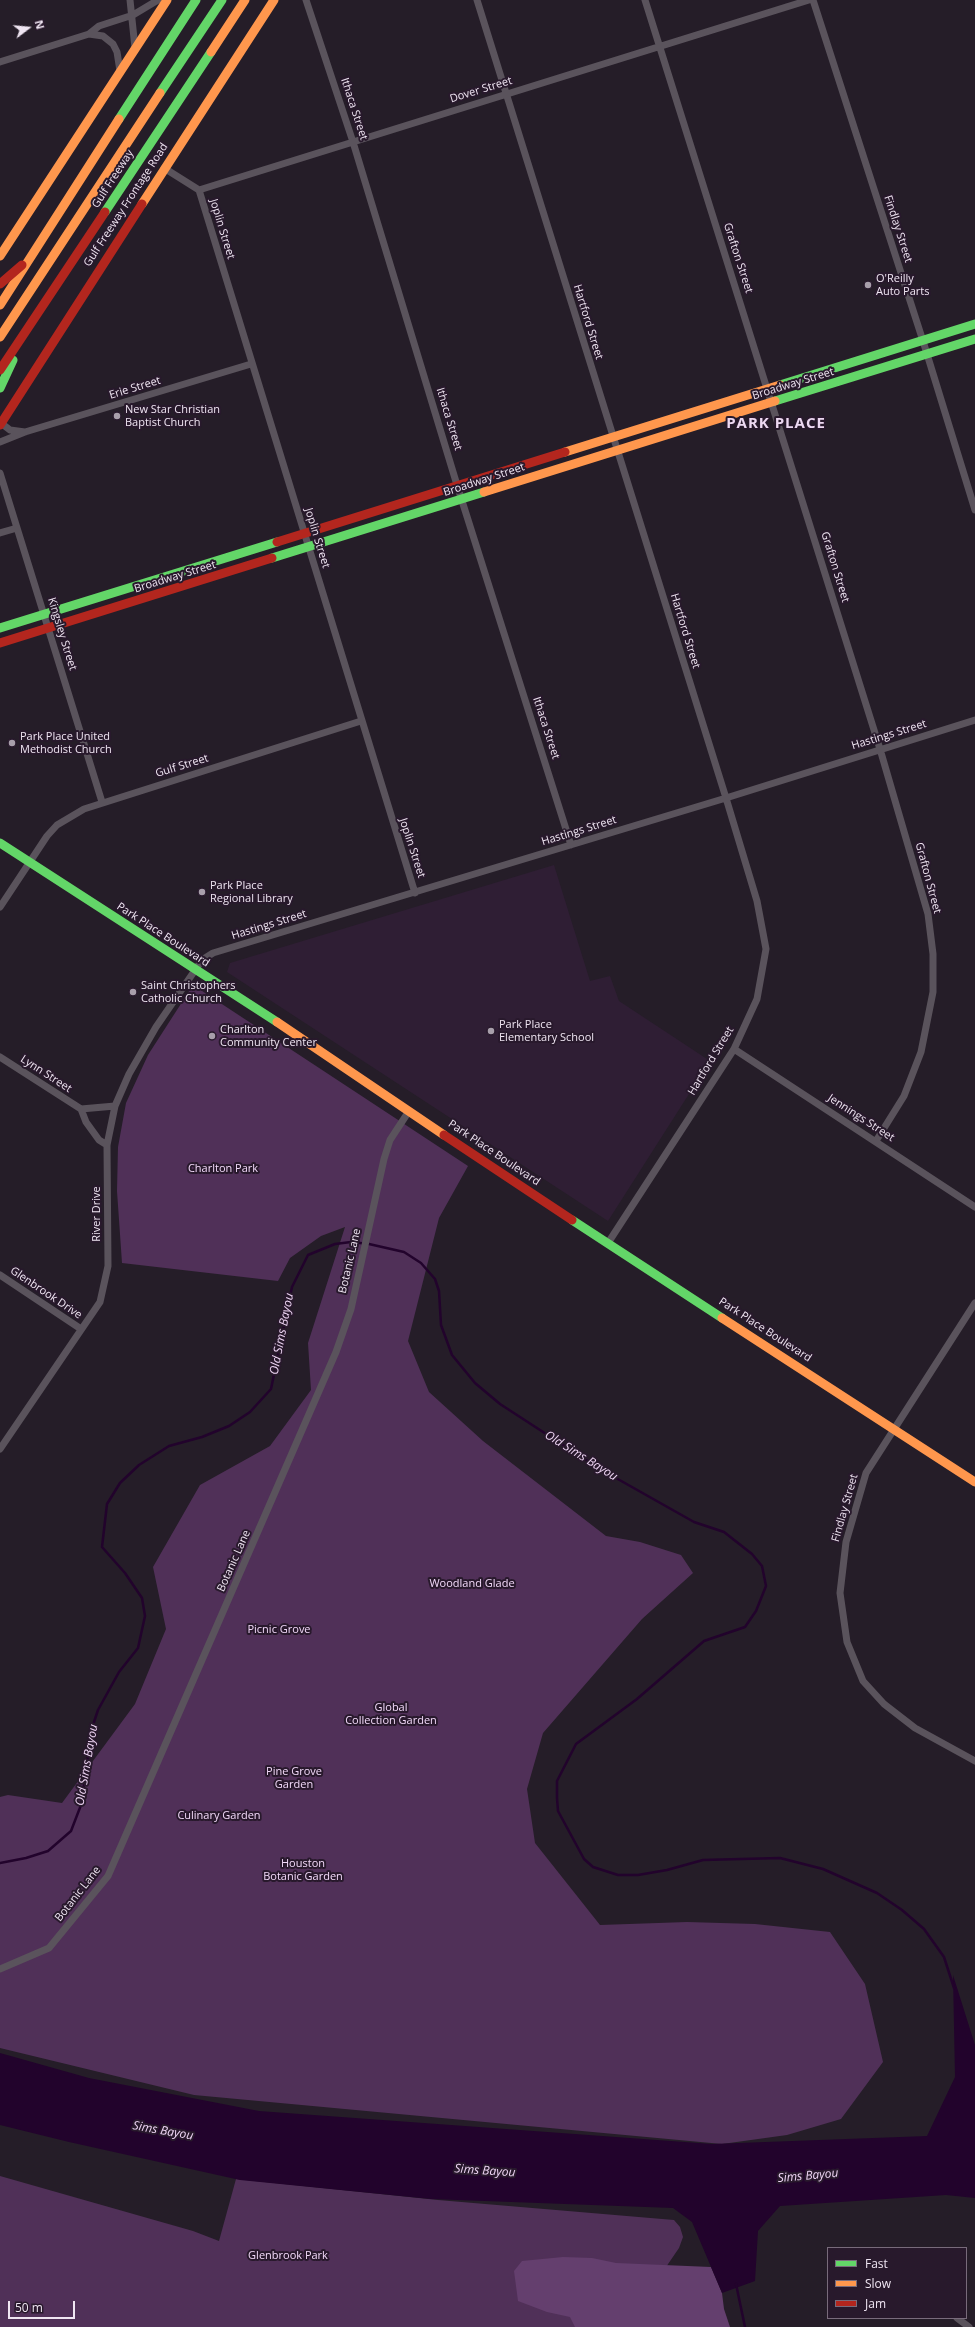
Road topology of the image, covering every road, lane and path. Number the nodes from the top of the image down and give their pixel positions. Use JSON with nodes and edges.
{"nodes":[{"id":1,"x":130,"y":0,"type":"edge"},
{"id":2,"x":158,"y":0,"type":"edge"},
{"id":3,"x":167,"y":0,"type":"edge"},
{"id":4,"x":196,"y":0,"type":"edge"},
{"id":5,"x":222,"y":0,"type":"edge"},
{"id":6,"x":245,"y":0,"type":"edge"},
{"id":7,"x":274,"y":0,"type":"edge"},
{"id":8,"x":306,"y":0,"type":"edge"},
{"id":9,"x":477,"y":0,"type":"edge"},
{"id":10,"x":645,"y":0,"type":"edge"},
{"id":11,"x":809,"y":0,"type":"edge"},
{"id":12,"x":813,"y":0,"type":"edge"},
{"id":13,"x":133,"y":15,"type":"junction"},
{"id":14,"x":89,"y":34,"type":"junction"},
{"id":15,"x":659,"y":47,"type":"junction"},
{"id":16,"x":135,"y":48,"type":"junction"},
{"id":17,"x":0,"y":62,"type":"edge"},
{"id":18,"x":120,"y":71,"type":"junction"},
{"id":19,"x":506,"y":94,"type":"junction"},
{"id":20,"x":353,"y":142,"type":"junction"},
{"id":21,"x":164,"y":168,"type":"junction"},
{"id":22,"x":198,"y":190,"type":"junction"},
{"id":23,"x":4,"y":248,"type":"edge"},
{"id":24,"x":0,"y":256,"type":"edge"},
{"id":25,"x":31,"y":258,"type":"junction"},
{"id":26,"x":0,"y":284,"type":"edge"},
{"id":27,"x":0,"y":306,"type":"edge"},
{"id":28,"x":975,"y":324,"type":"edge"},
{"id":29,"x":0,"y":337,"type":"edge"},
{"id":30,"x":20,"y":340,"type":"junction"},
{"id":31,"x":975,"y":340,"type":"edge"},
{"id":32,"x":923,"y":341,"type":"junction"},
{"id":33,"x":926,"y":354,"type":"junction"},
{"id":34,"x":251,"y":364,"type":"junction"},
{"id":35,"x":0,"y":370,"type":"edge"},
{"id":36,"x":0,"y":388,"type":"edge"},
{"id":37,"x":768,"y":389,"type":"junction"},
{"id":38,"x":772,"y":403,"type":"junction"},
{"id":39,"x":1,"y":424,"type":"edge"},
{"id":40,"x":25,"y":432,"type":"junction"},
{"id":41,"x":612,"y":436,"type":"junction"},
{"id":42,"x":0,"y":442,"type":"edge"},
{"id":43,"x":617,"y":450,"type":"junction"},
{"id":44,"x":0,"y":473,"type":"edge"},
{"id":45,"x":457,"y":485,"type":"junction"},
{"id":46,"x":462,"y":500,"type":"junction"},
{"id":47,"x":975,"y":510,"type":"edge"},
{"id":48,"x":17,"y":528,"type":"junction"},
{"id":49,"x":0,"y":533,"type":"edge"},
{"id":50,"x":304,"y":534,"type":"junction"},
{"id":51,"x":308,"y":548,"type":"junction"},
{"id":52,"x":140,"y":584,"type":"junction"},
{"id":53,"x":144,"y":598,"type":"junction"},
{"id":54,"x":44,"y":614,"type":"junction"},
{"id":55,"x":0,"y":628,"type":"edge"},
{"id":56,"x":49,"y":628,"type":"junction"},
{"id":57,"x":0,"y":643,"type":"edge"},
{"id":58,"x":975,"y":720,"type":"edge"},
{"id":59,"x":361,"y":721,"type":"junction"},
{"id":60,"x":880,"y":749,"type":"junction"},
{"id":61,"x":726,"y":798,"type":"junction"},
{"id":62,"x":102,"y":802,"type":"junction"},
{"id":63,"x":0,"y":843,"type":"edge"},
{"id":64,"x":571,"y":845,"type":"junction"},
{"id":65,"x":29,"y":862,"type":"junction"},
{"id":66,"x":415,"y":893,"type":"junction"},
{"id":67,"x":0,"y":907,"type":"edge"},
{"id":68,"x":195,"y":970,"type":"junction"},
{"id":69,"x":734,"y":1049,"type":"junction"},
{"id":70,"x":0,"y":1057,"type":"edge"},
{"id":71,"x":115,"y":1106,"type":"junction"},
{"id":72,"x":81,"y":1109,"type":"junction"},
{"id":73,"x":409,"y":1111,"type":"junction"},
{"id":74,"x":876,"y":1141,"type":"junction"},
{"id":75,"x":107,"y":1145,"type":"junction"},
{"id":76,"x":975,"y":1207,"type":"edge"},
{"id":77,"x":608,"y":1243,"type":"junction"},
{"id":78,"x":0,"y":1275,"type":"edge"},
{"id":79,"x":975,"y":1303,"type":"edge"},
{"id":80,"x":80,"y":1329,"type":"junction"},
{"id":81,"x":894,"y":1429,"type":"junction"},
{"id":82,"x":0,"y":1449,"type":"edge"},
{"id":83,"x":975,"y":1482,"type":"edge"},
{"id":84,"x":975,"y":1761,"type":"edge"},
{"id":85,"x":0,"y":1969,"type":"edge"},
{"id":86,"x":958,"y":2319,"type":"edge"},
{"id":87,"x":969,"y":2327,"type":"edge"}],
"edges":[{"from":1,"to":13,"type":"street"},
{"from":2,"to":13,"type":"street"},
{"from":3,"to":16,"type":"main road"},
{"from":4,"to":25,"type":"main road"},
{"from":5,"to":29,"type":"main road","name":"Gulf Freeway"},
{"from":6,"to":30,"type":"main road","name":"Gulf Freeway"},
{"from":7,"to":21,"type":"main road","name":"Gulf Freeway Frontage Road"},
{"from":8,"to":20,"type":"street","name":"Ithaca Street"},
{"from":9,"to":19,"type":"street","name":"Hartford Street"},
{"from":10,"to":15,"type":"street","name":"Grafton Street"},
{"from":11,"to":15,"type":"street","name":"Dover Street"},
{"from":12,"to":32,"type":"street","name":"Findlay Street"},
{"from":13,"to":14,"type":"street"},
{"from":13,"to":16,"type":"street"},
{"from":14,"to":17,"type":"street"},
{"from":14,"to":18,"type":"street"},
{"from":15,"to":19,"type":"street","name":"Dover Street"},
{"from":15,"to":37,"type":"street","name":"Grafton Street"},
{"from":16,"to":18,"type":"main road"},
{"from":18,"to":23,"type":"main road"},
{"from":19,"to":20,"type":"street","name":"Dover Street"},
{"from":19,"to":41,"type":"street","name":"Hartford Street"},
{"from":20,"to":22,"type":"street","name":"Dover Street"},
{"from":20,"to":45,"type":"street","name":"Ithaca Street"},
{"from":21,"to":22,"type":"street"},
{"from":21,"to":39,"type":"main road","name":"Gulf Freeway Frontage Road"},
{"from":22,"to":34,"type":"street","name":"Joplin Street"},
{"from":23,"to":24,"type":"main road"},
{"from":25,"to":26,"type":"main road"},
{"from":25,"to":27,"type":"main road"},
{"from":28,"to":32,"type":"main road","name":"Broadway Street"},
{"from":30,"to":35,"type":"main road","name":"Gulf Freeway"},
{"from":30,"to":36,"type":"main road"},
{"from":31,"to":33,"type":"main road","name":"Broadway Street"},
{"from":32,"to":33,"type":"street","name":"Findlay Street"},
{"from":32,"to":37,"type":"main road","name":"Broadway Street"},
{"from":33,"to":38,"type":"main road","name":"Broadway Street"},
{"from":33,"to":47,"type":"street","name":"Findlay Street"},
{"from":34,"to":40,"type":"street","name":"Erie Street"},
{"from":34,"to":50,"type":"street","name":"Joplin Street"},
{"from":37,"to":38,"type":"street","name":"Grafton Street"},
{"from":37,"to":41,"type":"main road","name":"Broadway Street"},
{"from":38,"to":43,"type":"main road","name":"Broadway Street"},
{"from":38,"to":60,"type":"street","name":"Grafton Street"},
{"from":39,"to":40,"type":"street"},
{"from":40,"to":42,"type":"street","name":"Erie Street"},
{"from":41,"to":43,"type":"street","name":"Hartford Street"},
{"from":41,"to":45,"type":"main road","name":"Broadway Street"},
{"from":43,"to":46,"type":"main road","name":"Broadway Street"},
{"from":43,"to":61,"type":"street","name":"Hartford Street"},
{"from":44,"to":48,"type":"street","name":"Kingsley Street"},
{"from":45,"to":46,"type":"street","name":"Ithaca Street"},
{"from":45,"to":50,"type":"main road","name":"Broadway Street"},
{"from":46,"to":51,"type":"main road","name":"Broadway Street"},
{"from":46,"to":64,"type":"street","name":"Ithaca Street"},
{"from":48,"to":49,"type":"street"},
{"from":48,"to":54,"type":"street","name":"Kingsley Street"},
{"from":50,"to":51,"type":"street","name":"Joplin Street"},
{"from":50,"to":52,"type":"main road","name":"Broadway Street"},
{"from":51,"to":53,"type":"main road","name":"Broadway Street"},
{"from":51,"to":59,"type":"street","name":"Joplin Street"},
{"from":52,"to":53,"type":"main road"},
{"from":52,"to":54,"type":"main road","name":"Broadway Street"},
{"from":53,"to":56,"type":"main road","name":"Broadway Street"},
{"from":54,"to":55,"type":"main road","name":"Broadway Street"},
{"from":54,"to":56,"type":"street","name":"Kingsley Street"},
{"from":56,"to":57,"type":"main road","name":"Broadway Street"},
{"from":56,"to":62,"type":"street","name":"Kingsley Street"},
{"from":58,"to":60,"type":"street","name":"Hastings Street"},
{"from":59,"to":62,"type":"street","name":"Gulf Street"},
{"from":59,"to":66,"type":"street","name":"Joplin Street"},
{"from":60,"to":61,"type":"street","name":"Hastings Street"},
{"from":60,"to":74,"type":"street","name":"Grafton Street"},
{"from":61,"to":64,"type":"street","name":"Hastings Street"},
{"from":61,"to":69,"type":"street","name":"Hartford Street"},
{"from":62,"to":65,"type":"street","name":"Gulf Street"},
{"from":63,"to":65,"type":"main road","name":"Park Place Boulevard"},
{"from":64,"to":66,"type":"street","name":"Hastings Street"},
{"from":65,"to":67,"type":"street","name":"Gulf Street"},
{"from":65,"to":68,"type":"main road","name":"Park Place Boulevard"},
{"from":66,"to":68,"type":"street","name":"Hastings Street"},
{"from":68,"to":71,"type":"street","name":"River Drive"},
{"from":68,"to":73,"type":"main road","name":"Park Place Boulevard"},
{"from":69,"to":74,"type":"street","name":"Jennings Street"},
{"from":69,"to":77,"type":"street","name":"Hartford Street"},
{"from":70,"to":72,"type":"street","name":"Lynn Street"},
{"from":71,"to":72,"type":"street"},
{"from":71,"to":75,"type":"street","name":"River Drive"},
{"from":72,"to":75,"type":"street"},
{"from":73,"to":77,"type":"main road","name":"Park Place Boulevard"},
{"from":73,"to":85,"type":"street","name":"Botanic Lane"},
{"from":74,"to":76,"type":"street","name":"Jennings Street"},
{"from":75,"to":80,"type":"street","name":"River Drive"},
{"from":77,"to":81,"type":"main road","name":"Park Place Boulevard"},
{"from":78,"to":80,"type":"street","name":"Glenbrook Drive"},
{"from":79,"to":81,"type":"street","name":"Findlay Street"},
{"from":80,"to":82,"type":"street","name":"River Drive"},
{"from":81,"to":83,"type":"main road","name":"Park Place Boulevard"},
{"from":81,"to":84,"type":"street","name":"Findlay Street"},
{"from":86,"to":87,"type":"street"}]}
